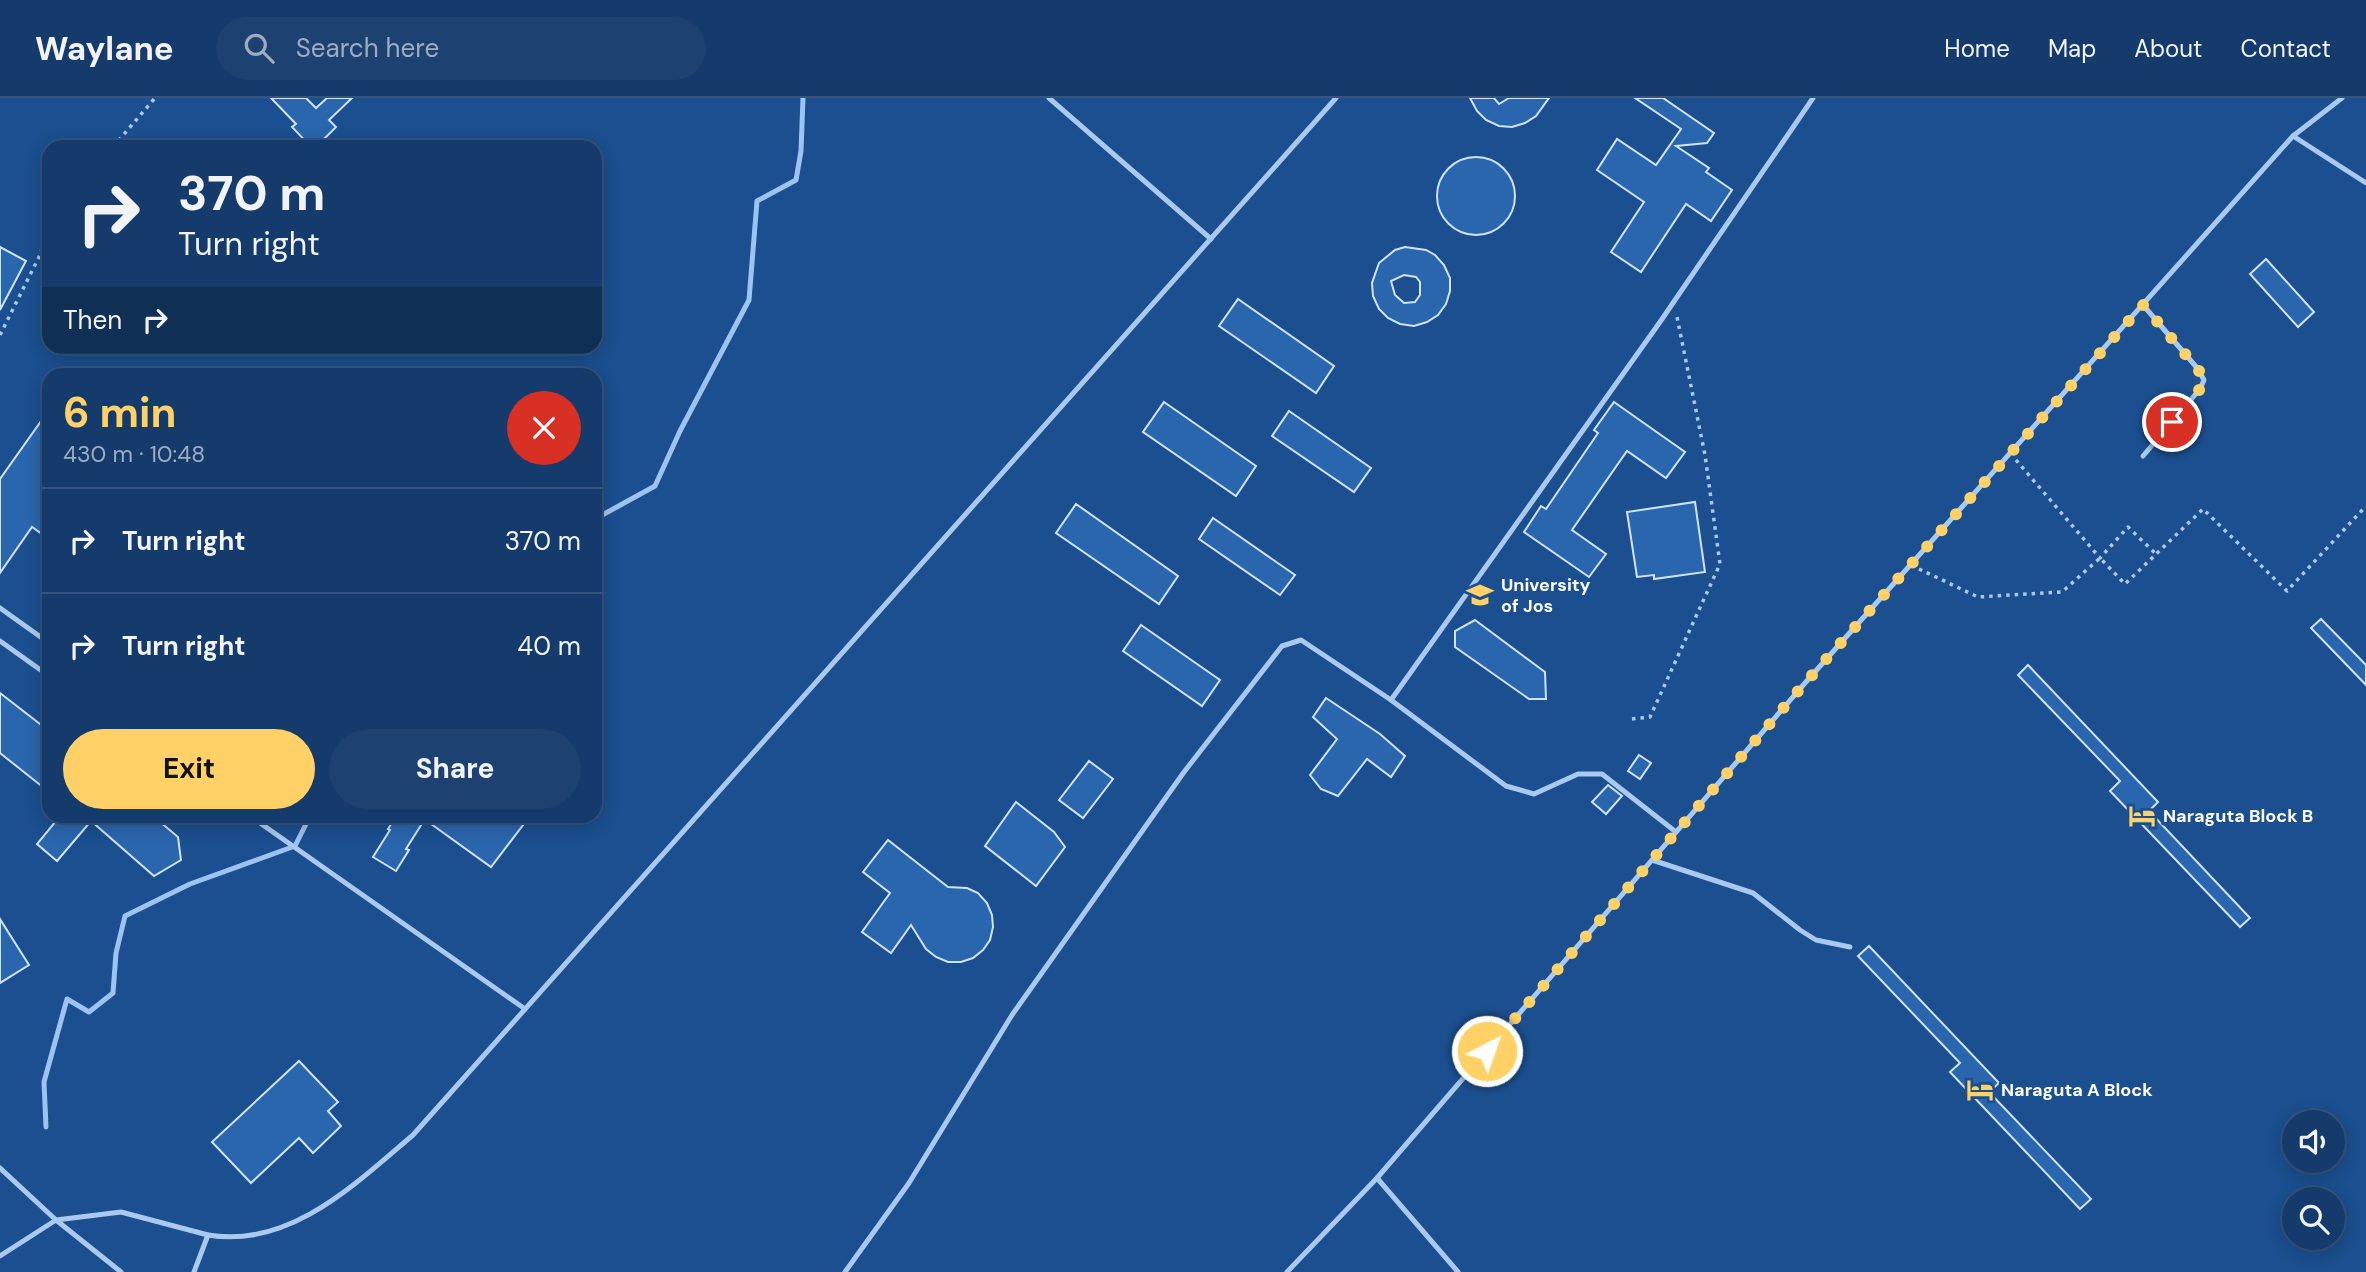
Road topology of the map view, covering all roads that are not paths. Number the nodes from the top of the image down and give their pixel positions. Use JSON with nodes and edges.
{"nodes":[{"id":1,"x":1049,"y":98,"type":"edge"},
{"id":2,"x":1336,"y":98,"type":"edge"},
{"id":3,"x":1813,"y":98,"type":"edge"},
{"id":4,"x":2342,"y":98,"type":"edge"},
{"id":5,"x":2293,"y":136,"type":"junction"},
{"id":6,"x":2366,"y":183,"type":"edge"},
{"id":7,"x":1211,"y":239,"type":"junction"},
{"id":8,"x":2143,"y":305,"type":"junction"},
{"id":9,"x":2143,"y":456,"type":"dead end"},
{"id":10,"x":0,"y":608,"type":"edge"},
{"id":11,"x":42,"y":638,"type":"edge"},
{"id":12,"x":0,"y":641,"type":"edge"},
{"id":13,"x":42,"y":669,"type":"edge"},
{"id":14,"x":1391,"y":700,"type":"junction"},
{"id":15,"x":263,"y":823,"type":"edge"},
{"id":16,"x":1676,"y":832,"type":"junction"},
{"id":17,"x":1652,"y":860,"type":"junction"},
{"id":18,"x":1850,"y":947,"type":"dead end"},
{"id":19,"x":525,"y":1009,"type":"junction"},
{"id":20,"x":0,"y":1168,"type":"edge"},
{"id":21,"x":1377,"y":1178,"type":"junction"},
{"id":22,"x":56,"y":1220,"type":"junction"},
{"id":23,"x":208,"y":1235,"type":"junction"},
{"id":24,"x":0,"y":1256,"type":"edge"},
{"id":25,"x":121,"y":1272,"type":"edge"},
{"id":26,"x":194,"y":1272,"type":"edge"},
{"id":27,"x":845,"y":1272,"type":"edge"},
{"id":28,"x":1287,"y":1272,"type":"edge"},
{"id":29,"x":1458,"y":1272,"type":"edge"}],
"edges":[{"from":1,"to":7,"type":"lane"},
{"from":2,"to":7,"type":"lane"},
{"from":3,"to":14,"type":"lane"},
{"from":4,"to":5,"type":"lane"},
{"from":5,"to":6,"type":"lane"},
{"from":5,"to":8,"type":"lane"},
{"from":7,"to":19,"type":"lane"},
{"from":8,"to":9,"type":"lane"},
{"from":8,"to":16,"type":"lane"},
{"from":10,"to":11,"type":"lane"},
{"from":12,"to":13,"type":"lane"},
{"from":14,"to":16,"type":"lane"},
{"from":14,"to":27,"type":"lane"},
{"from":15,"to":19,"type":"lane"},
{"from":16,"to":17,"type":"lane"},
{"from":17,"to":18,"type":"lane"},
{"from":17,"to":21,"type":"lane"},
{"from":19,"to":23,"type":"lane"},
{"from":20,"to":22,"type":"lane"},
{"from":21,"to":28,"type":"lane"},
{"from":21,"to":29,"type":"lane"},
{"from":22,"to":23,"type":"lane"},
{"from":22,"to":24,"type":"lane"},
{"from":22,"to":25,"type":"lane"},
{"from":23,"to":26,"type":"lane"}]}
